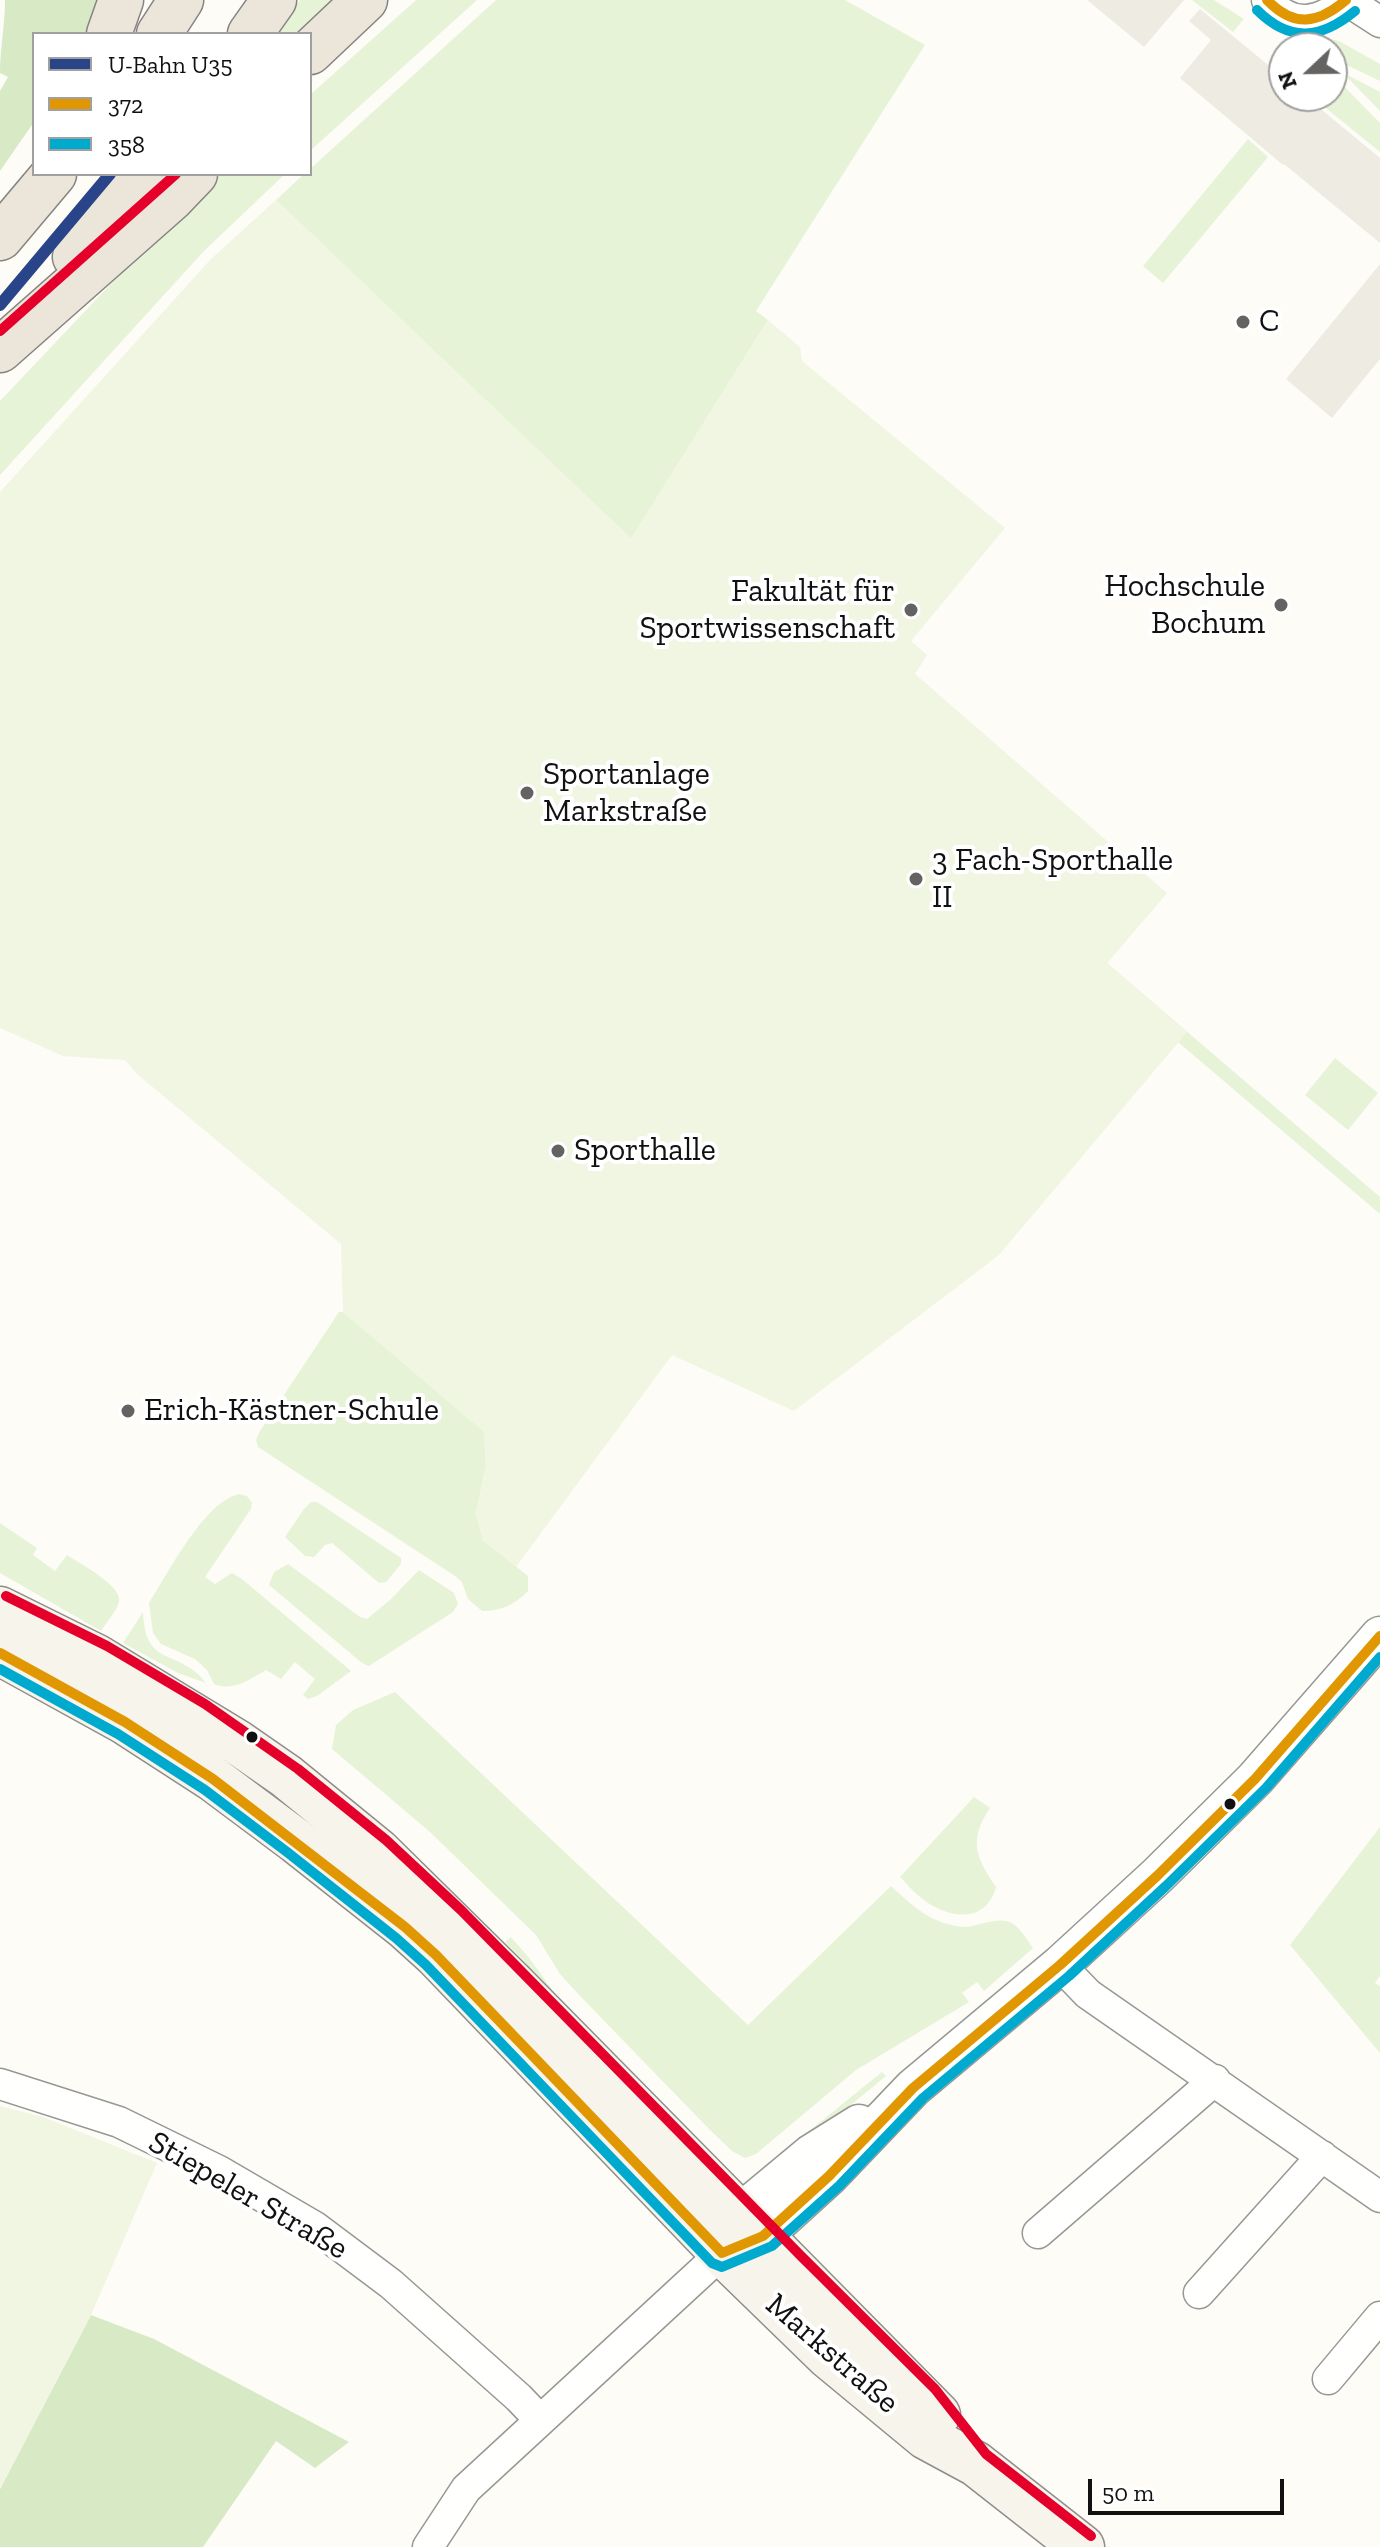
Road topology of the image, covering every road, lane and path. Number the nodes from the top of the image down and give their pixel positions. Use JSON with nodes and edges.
{"nodes":[{"id":1,"x":121,"y":0,"type":"edge"},
{"id":2,"x":181,"y":0,"type":"edge"},
{"id":3,"x":274,"y":0,"type":"edge"},
{"id":4,"x":365,"y":0,"type":"edge"},
{"id":5,"x":1267,"y":0,"type":"edge"},
{"id":6,"x":1380,"y":22,"type":"edge"},
{"id":7,"x":110,"y":32,"type":"edge"},
{"id":8,"x":160,"y":32,"type":"edge"},
{"id":9,"x":251,"y":32,"type":"edge"},
{"id":10,"x":312,"y":50,"type":"edge"},
{"id":11,"x":33,"y":176,"type":"edge"},
{"id":12,"x":52,"y":176,"type":"edge"},
{"id":13,"x":138,"y":176,"type":"edge"},
{"id":14,"x":193,"y":176,"type":"edge"},
{"id":15,"x":0,"y":238,"type":"edge"},
{"id":16,"x":0,"y":344,"type":"edge"},
{"id":17,"x":0,"y":350,"type":"edge"},
{"id":18,"x":0,"y":1609,"type":"edge"},
{"id":19,"x":1380,"y":1636,"type":"edge"},
{"id":20,"x":0,"y":1653,"type":"edge"},
{"id":21,"x":1060,"y":1965,"type":"junction"},
{"id":22,"x":1215,"y":2080,"type":"junction"},
{"id":23,"x":0,"y":2084,"type":"edge"},
{"id":24,"x":1322,"y":2156,"type":"junction"},
{"id":25,"x":1380,"y":2197,"type":"edge"},
{"id":26,"x":752,"y":2225,"type":"junction"},
{"id":27,"x":1038,"y":2233,"type":"dead end"},
{"id":28,"x":722,"y":2253,"type":"junction"},
{"id":29,"x":1199,"y":2293,"type":"dead end"},
{"id":30,"x":1380,"y":2317,"type":"edge"},
{"id":31,"x":1328,"y":2379,"type":"dead end"},
{"id":32,"x":540,"y":2420,"type":"junction"},
{"id":33,"x":976,"y":2464,"type":"junction"},
{"id":34,"x":428,"y":2547,"type":"edge"},
{"id":35,"x":1082,"y":2547,"type":"edge"}],
"edges":[{"from":1,"to":7,"type":"highway"},
{"from":2,"to":8,"type":"highway"},
{"from":3,"to":9,"type":"highway"},
{"from":4,"to":10,"type":"highway"},
{"from":5,"to":6,"type":"street"},
{"from":11,"to":15,"type":"highway"},
{"from":12,"to":15,"type":"highway"},
{"from":13,"to":16,"type":"highway"},
{"from":14,"to":17,"type":"highway"},
{"from":18,"to":26,"type":"main road","name":"Markstraße"},
{"from":19,"to":21,"type":"street"},
{"from":20,"to":28,"type":"main road","name":"Markstraße"},
{"from":21,"to":22,"type":"street"},
{"from":21,"to":26,"type":"street"},
{"from":22,"to":24,"type":"street"},
{"from":22,"to":27,"type":"street"},
{"from":23,"to":32,"type":"street","name":"Stiepeler Straße"},
{"from":24,"to":25,"type":"street"},
{"from":24,"to":29,"type":"street"},
{"from":26,"to":28,"type":"street"},
{"from":26,"to":33,"type":"main road","name":"Markstraße"},
{"from":28,"to":32,"type":"street"},
{"from":28,"to":33,"type":"main road","name":"Markstraße"},
{"from":30,"to":31,"type":"street"},
{"from":32,"to":34,"type":"street"},
{"from":33,"to":35,"type":"main road","name":"Markstraße"}]}
